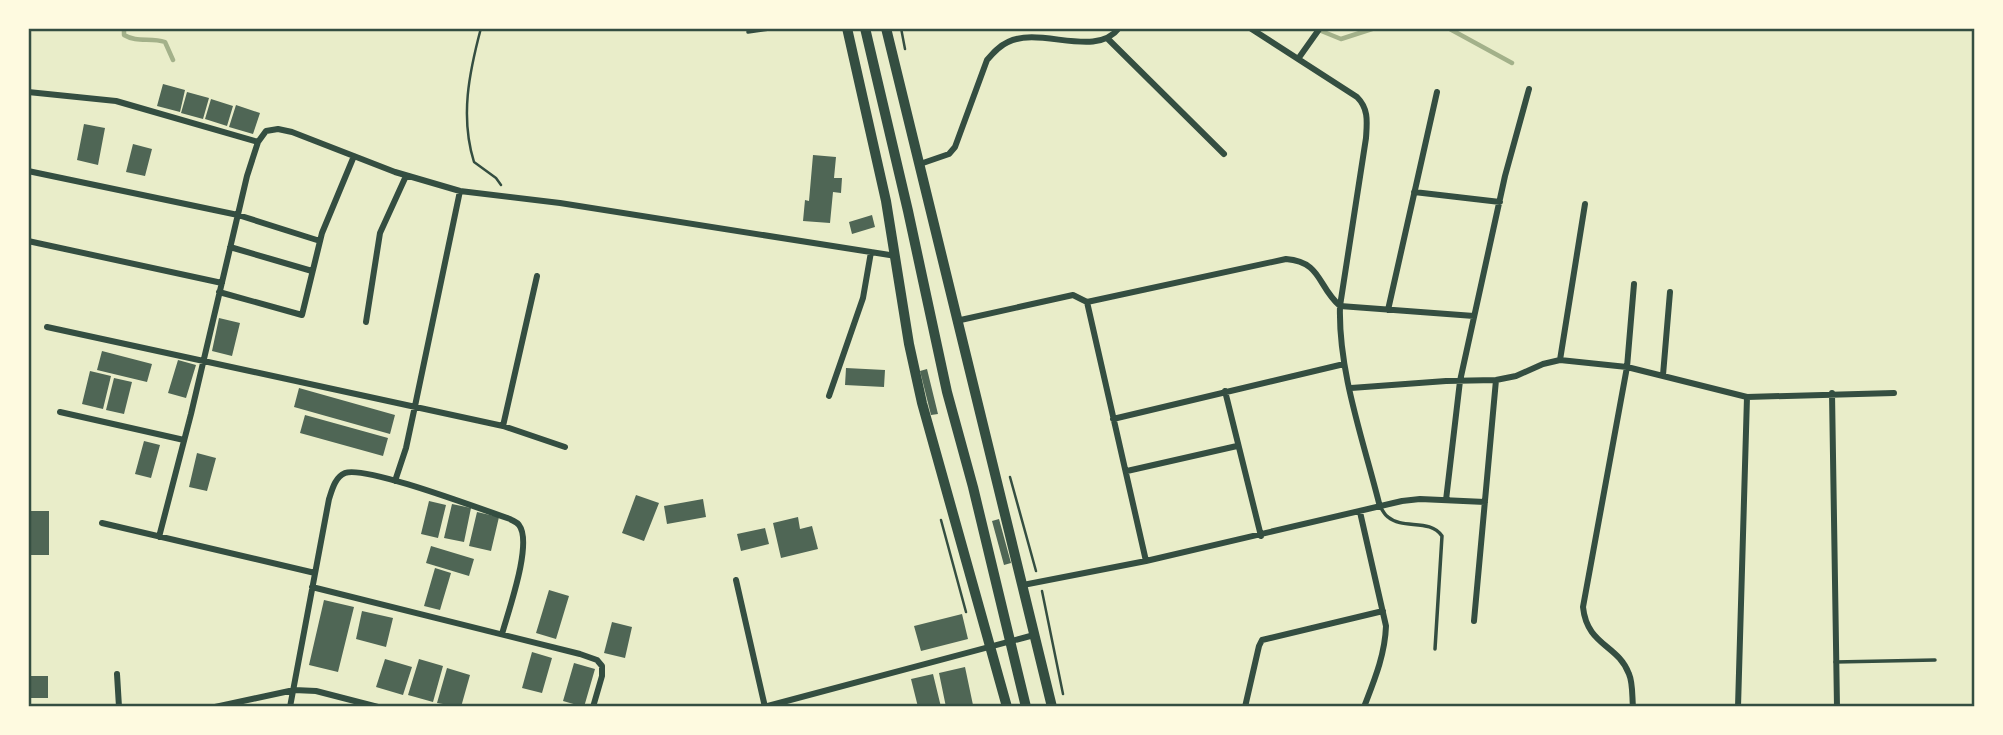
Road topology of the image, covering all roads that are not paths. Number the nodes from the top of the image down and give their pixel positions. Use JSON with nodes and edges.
{"nodes":[{"id":1,"x":777,"y":28,"type":"edge"},
{"id":2,"x":847,"y":28,"type":"edge"},
{"id":3,"x":865,"y":28,"type":"edge"},
{"id":4,"x":886,"y":28,"type":"edge"},
{"id":5,"x":1032,"y":28,"type":"edge"},
{"id":6,"x":1119,"y":28,"type":"edge"},
{"id":7,"x":1250,"y":28,"type":"edge"},
{"id":8,"x":1320,"y":28,"type":"edge"},
{"id":9,"x":748,"y":32,"type":"dead end"},
{"id":10,"x":1030,"y":37,"type":"junction"},
{"id":11,"x":1108,"y":39,"type":"junction"},
{"id":12,"x":1298,"y":59,"type":"junction"},
{"id":13,"x":1529,"y":89,"type":"dead end"},
{"id":14,"x":28,"y":92,"type":"edge"},
{"id":15,"x":1437,"y":92,"type":"dead end"},
{"id":16,"x":258,"y":142,"type":"junction"},
{"id":17,"x":1224,"y":154,"type":"dead end"},
{"id":18,"x":354,"y":156,"type":"junction"},
{"id":19,"x":920,"y":164,"type":"junction"},
{"id":20,"x":28,"y":172,"type":"edge"},
{"id":21,"x":406,"y":176,"type":"junction"},
{"id":22,"x":460,"y":191,"type":"junction"},
{"id":23,"x":1414,"y":192,"type":"junction"},
{"id":24,"x":1500,"y":202,"type":"junction"},
{"id":25,"x":1585,"y":204,"type":"dead end"},
{"id":26,"x":238,"y":215,"type":"junction"},
{"id":27,"x":28,"y":241,"type":"edge"},
{"id":28,"x":320,"y":241,"type":"junction"},
{"id":29,"x":230,"y":247,"type":"junction"},
{"id":30,"x":871,"y":252,"type":"junction"},
{"id":31,"x":896,"y":256,"type":"junction"},
{"id":32,"x":312,"y":271,"type":"junction"},
{"id":33,"x":537,"y":275,"type":"dead end"},
{"id":34,"x":222,"y":283,"type":"junction"},
{"id":35,"x":1634,"y":284,"type":"dead end"},
{"id":36,"x":219,"y":292,"type":"junction"},
{"id":37,"x":1670,"y":292,"type":"dead end"},
{"id":38,"x":1087,"y":302,"type":"junction"},
{"id":39,"x":1340,"y":306,"type":"junction"},
{"id":40,"x":1388,"y":310,"type":"junction"},
{"id":41,"x":1474,"y":316,"type":"junction"},
{"id":42,"x":956,"y":321,"type":"junction"},
{"id":43,"x":366,"y":322,"type":"dead end"},
{"id":44,"x":47,"y":327,"type":"dead end"},
{"id":45,"x":203,"y":360,"type":"junction"},
{"id":46,"x":1560,"y":360,"type":"junction"},
{"id":47,"x":1344,"y":364,"type":"junction"},
{"id":48,"x":1627,"y":367,"type":"junction"},
{"id":49,"x":1662,"y":375,"type":"junction"},
{"id":50,"x":1496,"y":380,"type":"junction"},
{"id":51,"x":1460,"y":381,"type":"junction"},
{"id":52,"x":1350,"y":388,"type":"junction"},
{"id":53,"x":1225,"y":391,"type":"junction"},
{"id":54,"x":1832,"y":393,"type":"junction"},
{"id":55,"x":1894,"y":393,"type":"dead end"},
{"id":56,"x":829,"y":396,"type":"dead end"},
{"id":57,"x":1747,"y":397,"type":"junction"},
{"id":58,"x":415,"y":406,"type":"junction"},
{"id":59,"x":60,"y":412,"type":"dead end"},
{"id":60,"x":1113,"y":419,"type":"junction"},
{"id":61,"x":503,"y":426,"type":"junction"},
{"id":62,"x":184,"y":440,"type":"junction"},
{"id":63,"x":1237,"y":446,"type":"junction"},
{"id":64,"x":565,"y":447,"type":"dead end"},
{"id":65,"x":1127,"y":471,"type":"junction"},
{"id":66,"x":395,"y":481,"type":"junction"},
{"id":67,"x":1446,"y":500,"type":"junction"},
{"id":68,"x":1485,"y":502,"type":"junction"},
{"id":69,"x":1380,"y":506,"type":"junction"},
{"id":70,"x":1360,"y":512,"type":"junction"},
{"id":71,"x":102,"y":523,"type":"dead end"},
{"id":72,"x":1261,"y":536,"type":"junction"},
{"id":73,"x":159,"y":537,"type":"junction"},
{"id":74,"x":1146,"y":561,"type":"junction"},
{"id":75,"x":315,"y":573,"type":"junction"},
{"id":76,"x":736,"y":580,"type":"dead end"},
{"id":77,"x":1023,"y":585,"type":"junction"},
{"id":78,"x":312,"y":587,"type":"junction"},
{"id":79,"x":1383,"y":611,"type":"junction"},
{"id":80,"x":1475,"y":621,"type":"dead end"},
{"id":81,"x":502,"y":634,"type":"junction"},
{"id":82,"x":1034,"y":635,"type":"junction"},
{"id":83,"x":1011,"y":642,"type":"junction"},
{"id":84,"x":990,"y":646,"type":"junction"},
{"id":85,"x":1435,"y":649,"type":"dead end"},
{"id":86,"x":1935,"y":660,"type":"dead end"},
{"id":87,"x":1835,"y":662,"type":"junction"},
{"id":88,"x":117,"y":674,"type":"dead end"},
{"id":89,"x":294,"y":690,"type":"junction"},
{"id":90,"x":234,"y":705,"type":"edge"},
{"id":91,"x":120,"y":707,"type":"edge"},
{"id":92,"x":215,"y":707,"type":"edge"},
{"id":93,"x":290,"y":707,"type":"edge"},
{"id":94,"x":378,"y":707,"type":"edge"},
{"id":95,"x":593,"y":707,"type":"edge"},
{"id":96,"x":765,"y":707,"type":"edge"},
{"id":97,"x":1007,"y":707,"type":"edge"},
{"id":98,"x":1026,"y":707,"type":"edge"},
{"id":99,"x":1052,"y":707,"type":"edge"},
{"id":100,"x":1245,"y":707,"type":"edge"},
{"id":101,"x":1364,"y":707,"type":"edge"},
{"id":102,"x":1633,"y":707,"type":"edge"},
{"id":103,"x":1738,"y":707,"type":"edge"},
{"id":104,"x":1836,"y":707,"type":"edge"}],
"edges":[{"from":1,"to":9,"type":"lane"},
{"from":2,"to":31,"type":"main road"},
{"from":3,"to":83,"type":"main road"},
{"from":4,"to":19,"type":"main road"},
{"from":5,"to":10,"type":"street"},
{"from":6,"to":11,"type":"street"},
{"from":7,"to":12,"type":"street"},
{"from":8,"to":12,"type":"street"},
{"from":10,"to":11,"type":"street"},
{"from":10,"to":19,"type":"street"},
{"from":11,"to":17,"type":"street"},
{"from":12,"to":39,"type":"street"},
{"from":13,"to":24,"type":"street"},
{"from":14,"to":16,"type":"street"},
{"from":15,"to":23,"type":"street"},
{"from":16,"to":18,"type":"street"},
{"from":16,"to":26,"type":"street"},
{"from":18,"to":21,"type":"street"},
{"from":18,"to":28,"type":"street"},
{"from":19,"to":42,"type":"main road"},
{"from":20,"to":26,"type":"street"},
{"from":21,"to":22,"type":"street"},
{"from":21,"to":43,"type":"street"},
{"from":22,"to":30,"type":"street"},
{"from":22,"to":58,"type":"street"},
{"from":23,"to":24,"type":"street"},
{"from":23,"to":40,"type":"street"},
{"from":24,"to":41,"type":"street"},
{"from":25,"to":46,"type":"street"},
{"from":26,"to":28,"type":"street"},
{"from":26,"to":29,"type":"street"},
{"from":27,"to":34,"type":"street"},
{"from":28,"to":32,"type":"street"},
{"from":29,"to":32,"type":"street"},
{"from":29,"to":34,"type":"street"},
{"from":30,"to":31,"type":"street"},
{"from":30,"to":56,"type":"street"},
{"from":31,"to":84,"type":"main road"},
{"from":32,"to":36,"type":"street"},
{"from":33,"to":61,"type":"street"},
{"from":34,"to":36,"type":"street"},
{"from":35,"to":48,"type":"street"},
{"from":36,"to":45,"type":"street"},
{"from":37,"to":49,"type":"street"},
{"from":38,"to":39,"type":"street"},
{"from":38,"to":42,"type":"street"},
{"from":38,"to":60,"type":"street"},
{"from":39,"to":40,"type":"street"},
{"from":39,"to":47,"type":"street"},
{"from":40,"to":41,"type":"street"},
{"from":41,"to":51,"type":"street"},
{"from":42,"to":77,"type":"main road"},
{"from":44,"to":45,"type":"street"},
{"from":45,"to":58,"type":"street"},
{"from":45,"to":62,"type":"street"},
{"from":46,"to":48,"type":"street"},
{"from":46,"to":50,"type":"street"},
{"from":47,"to":52,"type":"street"},
{"from":47,"to":53,"type":"street"},
{"from":48,"to":49,"type":"street"},
{"from":48,"to":102,"type":"street"},
{"from":49,"to":57,"type":"street"},
{"from":50,"to":51,"type":"street"},
{"from":50,"to":68,"type":"street"},
{"from":51,"to":52,"type":"street"},
{"from":51,"to":67,"type":"street"},
{"from":52,"to":69,"type":"street"},
{"from":53,"to":60,"type":"street"},
{"from":53,"to":63,"type":"street"},
{"from":54,"to":55,"type":"street"},
{"from":54,"to":57,"type":"street"},
{"from":54,"to":87,"type":"street"},
{"from":57,"to":103,"type":"street"},
{"from":58,"to":61,"type":"street"},
{"from":58,"to":66,"type":"street"},
{"from":59,"to":62,"type":"street"},
{"from":60,"to":65,"type":"street"},
{"from":61,"to":64,"type":"street"},
{"from":62,"to":73,"type":"street"},
{"from":63,"to":65,"type":"street"},
{"from":63,"to":72,"type":"street"},
{"from":65,"to":74,"type":"street"},
{"from":66,"to":75,"type":"street"},
{"from":66,"to":81,"type":"street"},
{"from":67,"to":68,"type":"street"},
{"from":67,"to":69,"type":"street"},
{"from":68,"to":80,"type":"street"},
{"from":69,"to":70,"type":"street"},
{"from":69,"to":85,"type":"lane"},
{"from":70,"to":72,"type":"street"},
{"from":70,"to":79,"type":"street"},
{"from":71,"to":73,"type":"street"},
{"from":72,"to":74,"type":"street"},
{"from":73,"to":75,"type":"street"},
{"from":74,"to":77,"type":"street"},
{"from":75,"to":78,"type":"street"},
{"from":76,"to":96,"type":"street"},
{"from":77,"to":82,"type":"main road"},
{"from":78,"to":81,"type":"street"},
{"from":78,"to":89,"type":"street"},
{"from":79,"to":100,"type":"street"},
{"from":79,"to":101,"type":"street"},
{"from":81,"to":95,"type":"street"},
{"from":82,"to":83,"type":"street"},
{"from":82,"to":99,"type":"main road"},
{"from":83,"to":84,"type":"street"},
{"from":83,"to":98,"type":"main road"},
{"from":84,"to":96,"type":"street"},
{"from":84,"to":97,"type":"main road"},
{"from":86,"to":87,"type":"lane"},
{"from":87,"to":104,"type":"street"},
{"from":88,"to":91,"type":"street"},
{"from":89,"to":90,"type":"street"},
{"from":89,"to":93,"type":"street"},
{"from":89,"to":94,"type":"street"},
{"from":90,"to":92,"type":"street"}]}
